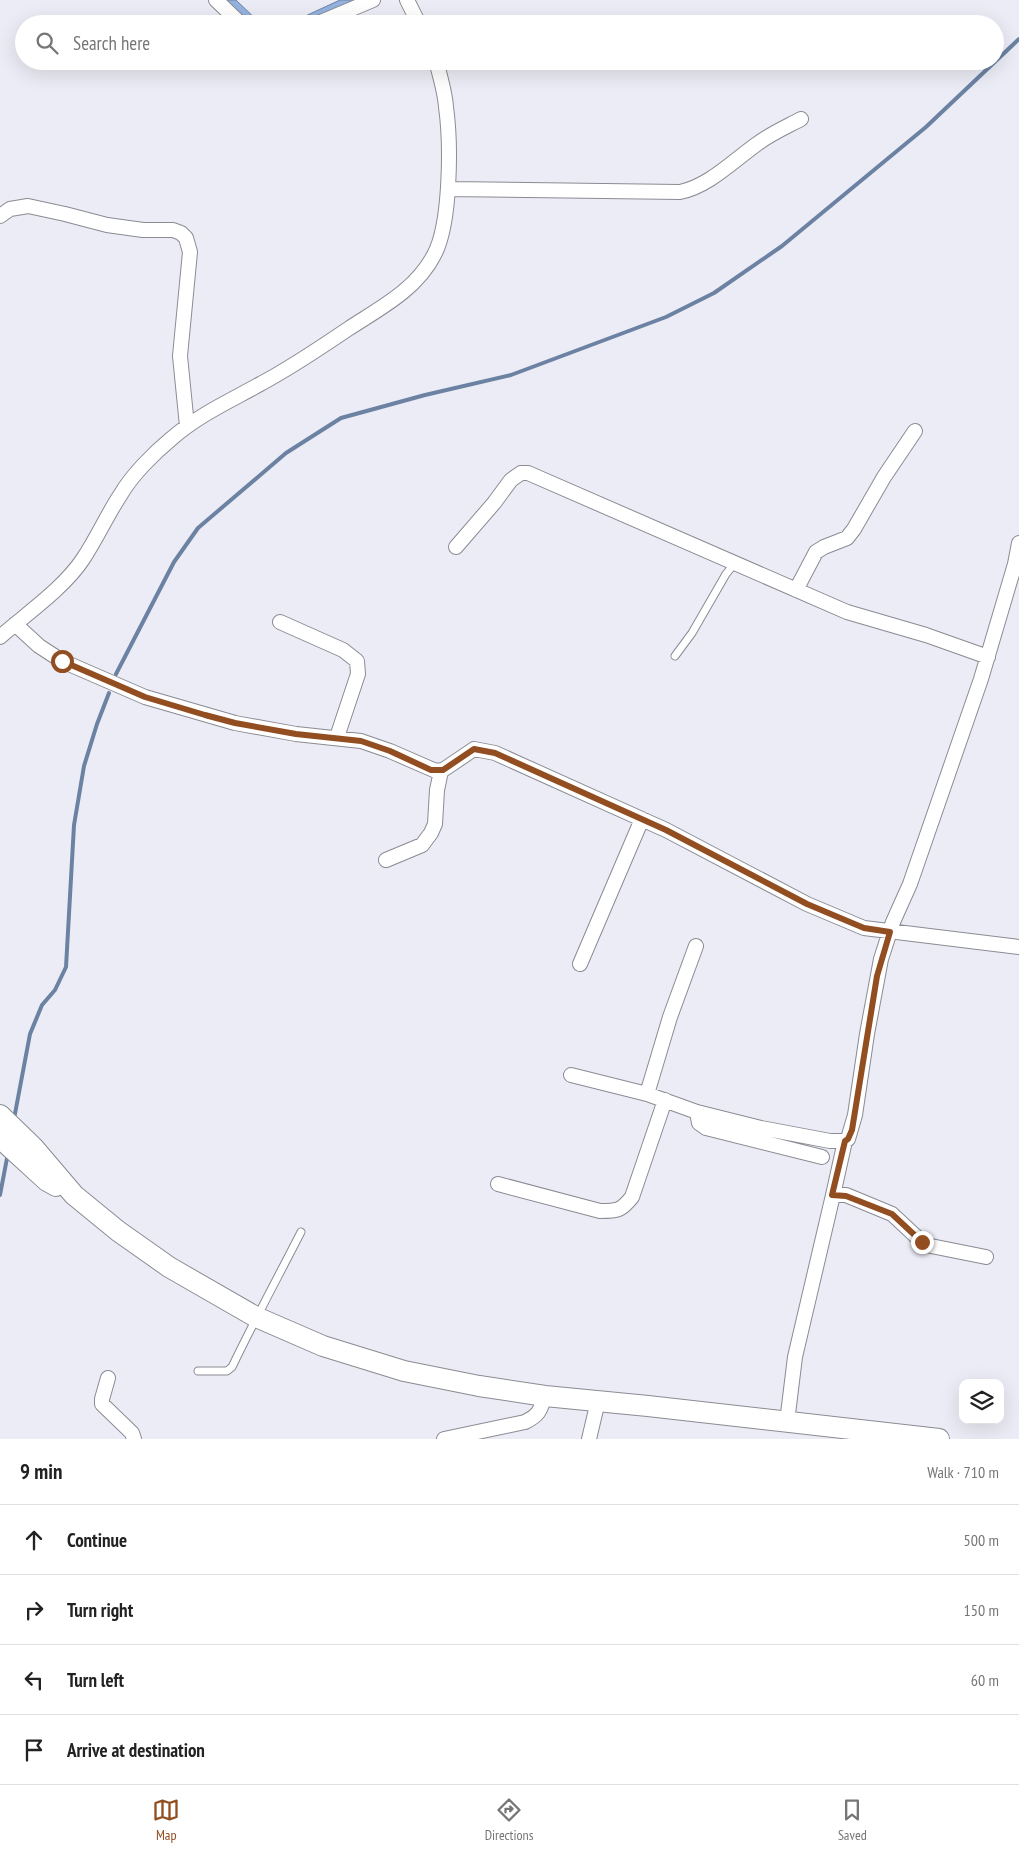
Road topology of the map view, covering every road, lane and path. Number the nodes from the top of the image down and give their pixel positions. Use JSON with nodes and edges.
{"nodes":[{"id":1,"x":216,"y":0,"type":"edge"},
{"id":2,"x":373,"y":0,"type":"edge"},
{"id":3,"x":407,"y":0,"type":"edge"},
{"id":4,"x":232,"y":15,"type":"edge"},
{"id":5,"x":337,"y":15,"type":"edge"},
{"id":6,"x":414,"y":15,"type":"edge"},
{"id":7,"x":438,"y":70,"type":"edge"},
{"id":8,"x":802,"y":119,"type":"dead end"},
{"id":9,"x":448,"y":189,"type":"junction"},
{"id":10,"x":0,"y":216,"type":"edge"},
{"id":11,"x":187,"y":426,"type":"junction"},
{"id":12,"x":915,"y":431,"type":"dead end"},
{"id":13,"x":1019,"y":543,"type":"edge"},
{"id":14,"x":456,"y":547,"type":"dead end"},
{"id":15,"x":735,"y":563,"type":"junction"},
{"id":16,"x":796,"y":590,"type":"junction"},
{"id":17,"x":280,"y":622,"type":"dead end"},
{"id":18,"x":15,"y":624,"type":"junction"},
{"id":19,"x":0,"y":637,"type":"edge"},
{"id":20,"x":675,"y":656,"type":"dead end"},
{"id":21,"x":988,"y":657,"type":"junction"},
{"id":22,"x":337,"y":737,"type":"junction"},
{"id":23,"x":441,"y":771,"type":"junction"},
{"id":24,"x":642,"y":819,"type":"junction"},
{"id":25,"x":386,"y":860,"type":"dead end"},
{"id":26,"x":890,"y":932,"type":"junction"},
{"id":27,"x":696,"y":946,"type":"dead end"},
{"id":28,"x":1019,"y":948,"type":"edge"},
{"id":29,"x":580,"y":964,"type":"dead end"},
{"id":30,"x":572,"y":1075,"type":"dead end"},
{"id":31,"x":647,"y":1094,"type":"junction"},
{"id":32,"x":665,"y":1100,"type":"junction"},
{"id":33,"x":697,"y":1112,"type":"junction"},
{"id":34,"x":0,"y":1115,"type":"edge"},
{"id":35,"x":0,"y":1138,"type":"edge"},
{"id":36,"x":845,"y":1141,"type":"junction"},
{"id":37,"x":32,"y":1157,"type":"junction"},
{"id":38,"x":822,"y":1157,"type":"dead end"},
{"id":39,"x":498,"y":1184,"type":"dead end"},
{"id":40,"x":832,"y":1195,"type":"junction"},
{"id":41,"x":301,"y":1232,"type":"dead end"},
{"id":42,"x":986,"y":1257,"type":"dead end"},
{"id":43,"x":256,"y":1317,"type":"junction"},
{"id":44,"x":198,"y":1371,"type":"dead end"},
{"id":45,"x":108,"y":1378,"type":"dead end"},
{"id":46,"x":545,"y":1396,"type":"junction"},
{"id":47,"x":598,"y":1401,"type":"junction"},
{"id":48,"x":786,"y":1422,"type":"junction"},
{"id":49,"x":134,"y":1439,"type":"edge"},
{"id":50,"x":444,"y":1439,"type":"edge"},
{"id":51,"x":589,"y":1439,"type":"edge"},
{"id":52,"x":939,"y":1439,"type":"edge"}],
"edges":[{"from":1,"to":4,"type":"street"},
{"from":2,"to":5,"type":"street"},
{"from":3,"to":6,"type":"street"},
{"from":7,"to":9,"type":"street"},
{"from":8,"to":9,"type":"street"},
{"from":9,"to":11,"type":"street"},
{"from":10,"to":11,"type":"street"},
{"from":11,"to":18,"type":"street"},
{"from":12,"to":16,"type":"street"},
{"from":13,"to":21,"type":"street"},
{"from":14,"to":15,"type":"street"},
{"from":15,"to":16,"type":"street"},
{"from":15,"to":20,"type":"lane"},
{"from":16,"to":21,"type":"street"},
{"from":17,"to":22,"type":"street"},
{"from":18,"to":19,"type":"street"},
{"from":18,"to":22,"type":"street"},
{"from":21,"to":26,"type":"street"},
{"from":22,"to":23,"type":"street"},
{"from":23,"to":24,"type":"street"},
{"from":23,"to":25,"type":"street"},
{"from":24,"to":26,"type":"street"},
{"from":24,"to":29,"type":"street"},
{"from":26,"to":28,"type":"street"},
{"from":26,"to":36,"type":"street"},
{"from":27,"to":31,"type":"street"},
{"from":30,"to":31,"type":"street"},
{"from":31,"to":32,"type":"street"},
{"from":32,"to":33,"type":"street"},
{"from":32,"to":39,"type":"street"},
{"from":33,"to":36,"type":"street"},
{"from":33,"to":38,"type":"street"},
{"from":34,"to":37,"type":"main road"},
{"from":35,"to":37,"type":"main road"},
{"from":36,"to":40,"type":"street"},
{"from":37,"to":43,"type":"main road"},
{"from":40,"to":42,"type":"street"},
{"from":40,"to":48,"type":"street"},
{"from":41,"to":43,"type":"lane"},
{"from":43,"to":44,"type":"lane"},
{"from":43,"to":46,"type":"main road"},
{"from":45,"to":49,"type":"street"},
{"from":46,"to":47,"type":"main road"},
{"from":46,"to":50,"type":"street"},
{"from":47,"to":48,"type":"main road"},
{"from":47,"to":51,"type":"street"},
{"from":48,"to":52,"type":"main road"}]}
